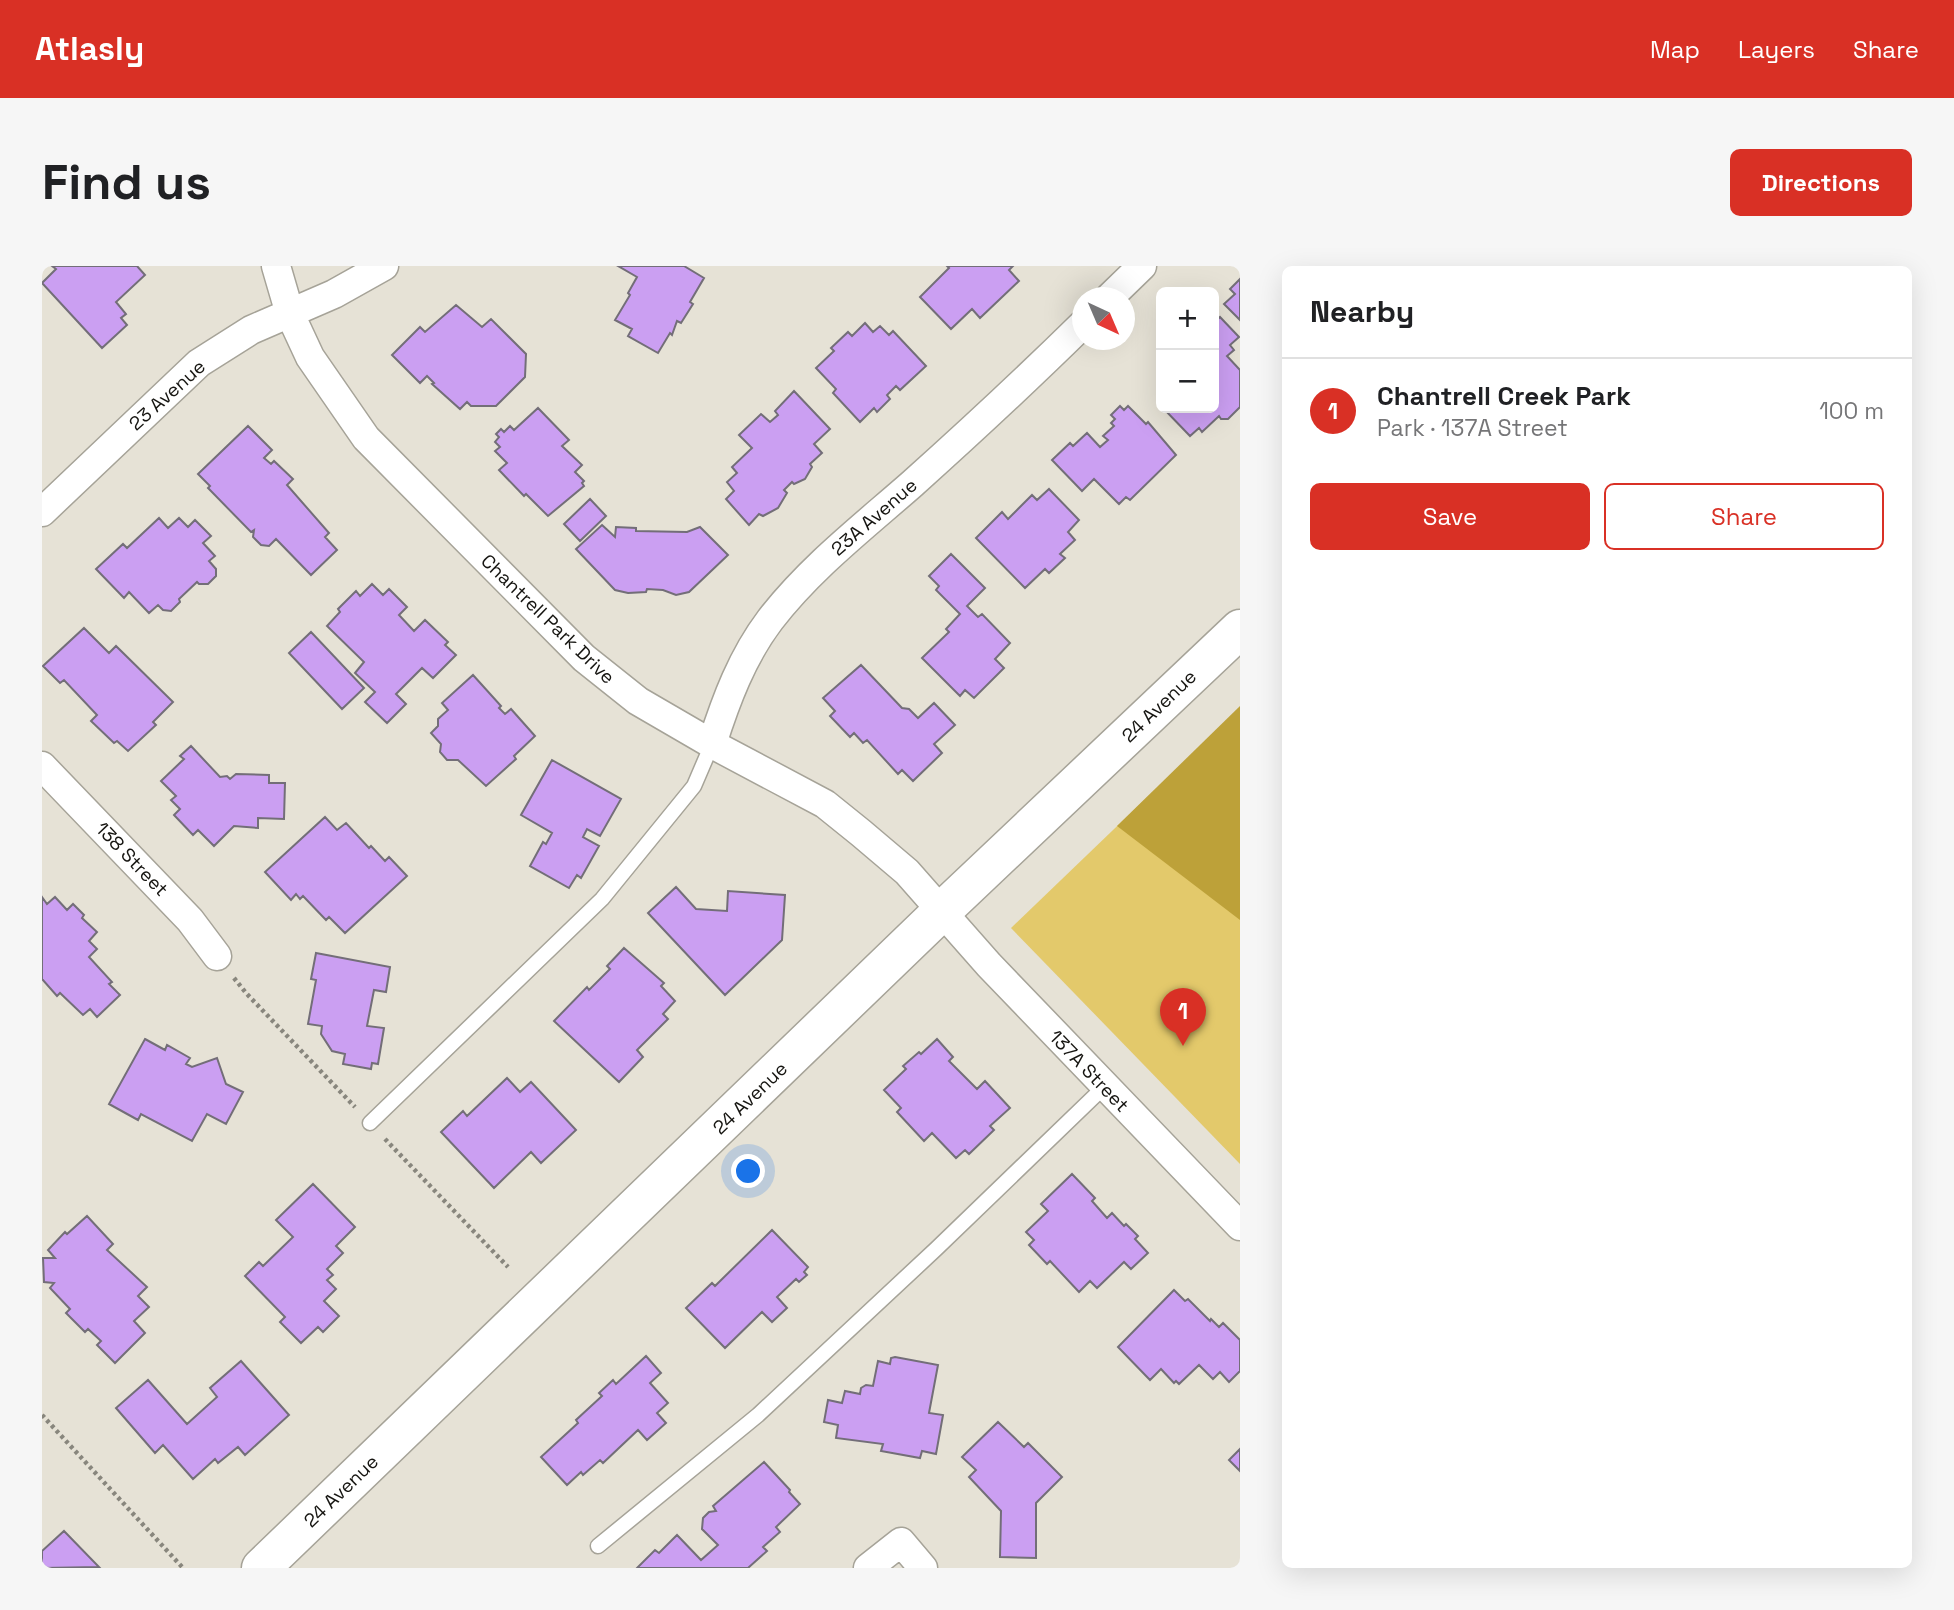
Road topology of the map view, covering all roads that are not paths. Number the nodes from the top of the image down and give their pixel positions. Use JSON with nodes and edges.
{"nodes":[{"id":1,"x":276,"y":266,"type":"edge"},
{"id":2,"x":384,"y":266,"type":"edge"},
{"id":3,"x":1142,"y":266,"type":"edge"},
{"id":4,"x":1121,"y":287,"type":"edge"},
{"id":5,"x":290,"y":314,"type":"junction"},
{"id":6,"x":1072,"y":335,"type":"edge"},
{"id":7,"x":42,"y":512,"type":"edge"},
{"id":8,"x":1240,"y":629,"type":"edge"},
{"id":9,"x":712,"y":744,"type":"junction"},
{"id":10,"x":42,"y":766,"type":"edge"},
{"id":11,"x":942,"y":912,"type":"junction"},
{"id":12,"x":217,"y":956,"type":"dead end"},
{"id":13,"x":1104,"y":1087,"type":"junction"},
{"id":14,"x":370,"y":1123,"type":"dead end"},
{"id":15,"x":1240,"y":1226,"type":"edge"},
{"id":16,"x":598,"y":1546,"type":"dead end"},
{"id":17,"x":261,"y":1568,"type":"edge"},
{"id":18,"x":868,"y":1568,"type":"edge"},
{"id":19,"x":923,"y":1568,"type":"edge"}],
"edges":[{"from":1,"to":5,"type":"street","name":"Chantrell Park Drive"},
{"from":2,"to":5,"type":"street","name":"23 Avenue"},
{"from":3,"to":4,"type":"street"},
{"from":5,"to":7,"type":"street","name":"23 Avenue"},
{"from":5,"to":9,"type":"street","name":"Chantrell Park Drive"},
{"from":6,"to":9,"type":"street","name":"23A Avenue"},
{"from":8,"to":11,"type":"main road","name":"24 Avenue"},
{"from":9,"to":11,"type":"street","name":"Chantrell Park Drive"},
{"from":9,"to":14,"type":"lane"},
{"from":10,"to":12,"type":"street","name":"138 Street"},
{"from":11,"to":13,"type":"street","name":"137A Street"},
{"from":11,"to":17,"type":"main road","name":"24 Avenue"},
{"from":13,"to":15,"type":"street","name":"137A Street"},
{"from":13,"to":16,"type":"lane"},
{"from":18,"to":19,"type":"street"}]}
